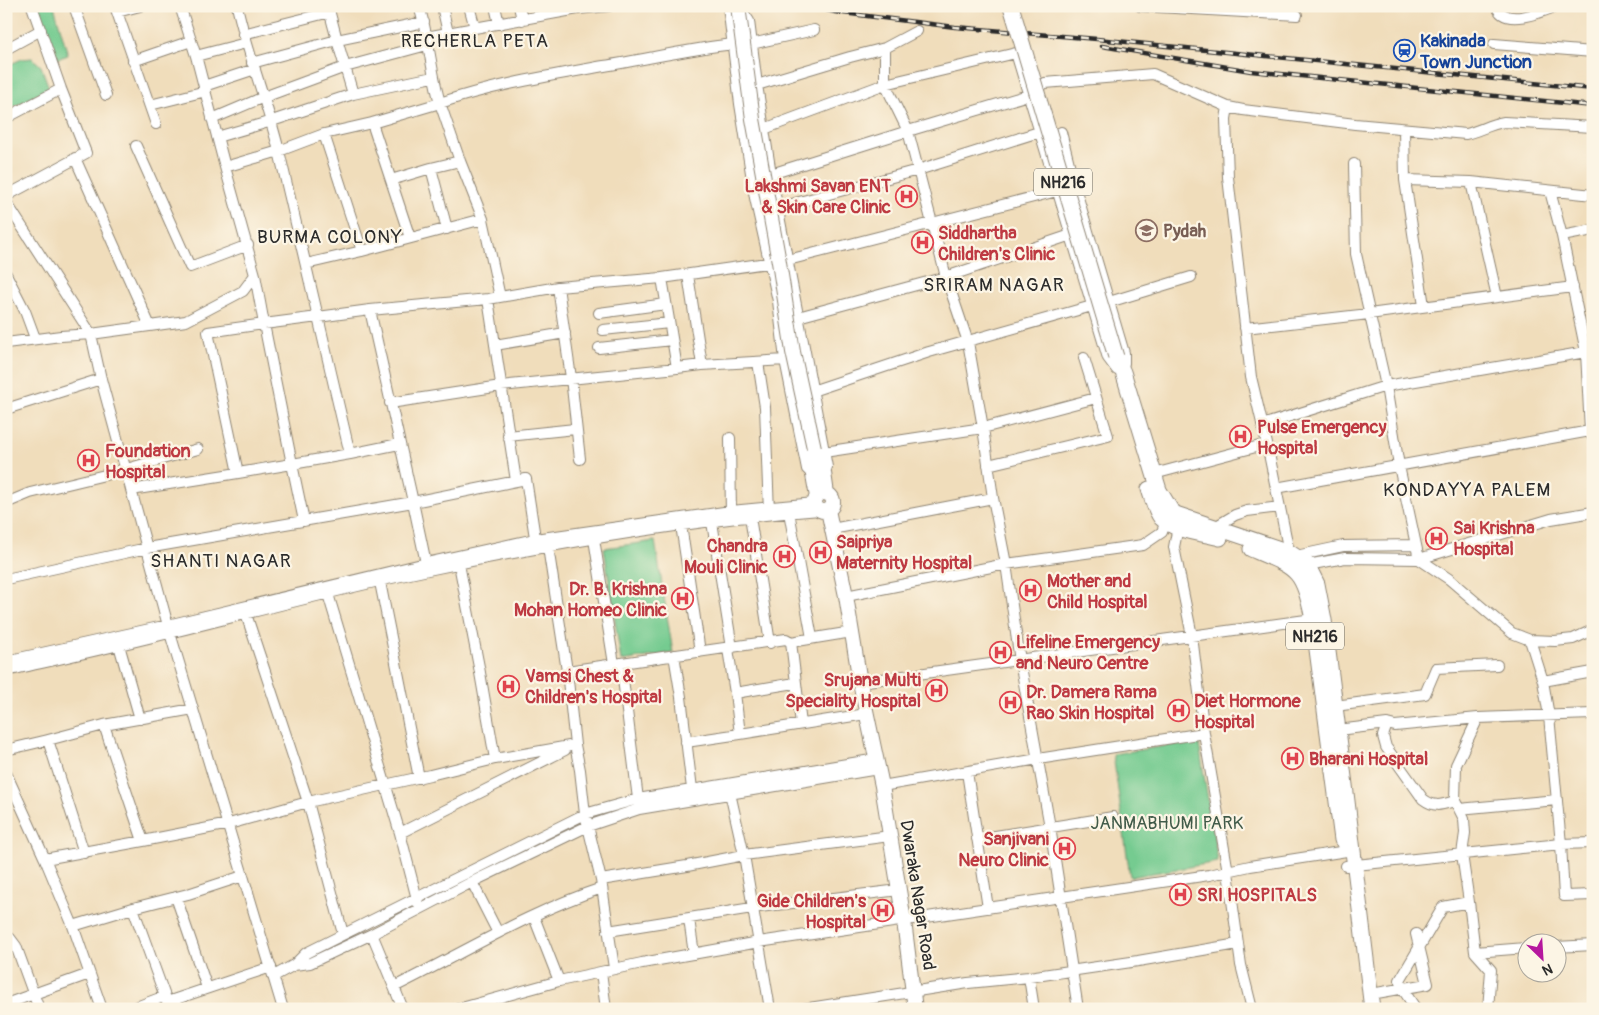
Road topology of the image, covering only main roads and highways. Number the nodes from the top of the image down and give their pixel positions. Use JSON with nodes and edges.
{"nodes":[{"id":1,"x":738,"y":6,"type":"edge"},
{"id":2,"x":1011,"y":6,"type":"edge"},
{"id":3,"x":1118,"y":365,"type":"junction"},
{"id":4,"x":1171,"y":519,"type":"junction"},
{"id":5,"x":1296,"y":560,"type":"junction"},
{"id":6,"x":1349,"y":858,"type":"junction"},
{"id":7,"x":1372,"y":1002,"type":"edge"},
{"id":8,"x":916,"y":1009,"type":"edge"},
{"id":9,"x":1362,"y":1009,"type":"edge"}],
"edges":[{"from":1,"to":8,"type":"main road","name":"Dwaraka Nagar Road","bridge":true},
{"from":2,"to":3,"type":"highway","number":"NH216","bridge":true},
{"from":3,"to":4,"type":"highway","number":"NH216"},
{"from":3,"to":4,"type":"highway","number":"NH216"},
{"from":4,"to":5,"type":"highway"},
{"from":4,"to":5,"type":"highway"},
{"from":5,"to":6,"type":"highway","number":"NH216"},
{"from":5,"to":6,"type":"highway","number":"NH216"},
{"from":6,"to":7,"type":"highway","number":"NH216"},
{"from":6,"to":9,"type":"highway","number":"NH216"}]}
